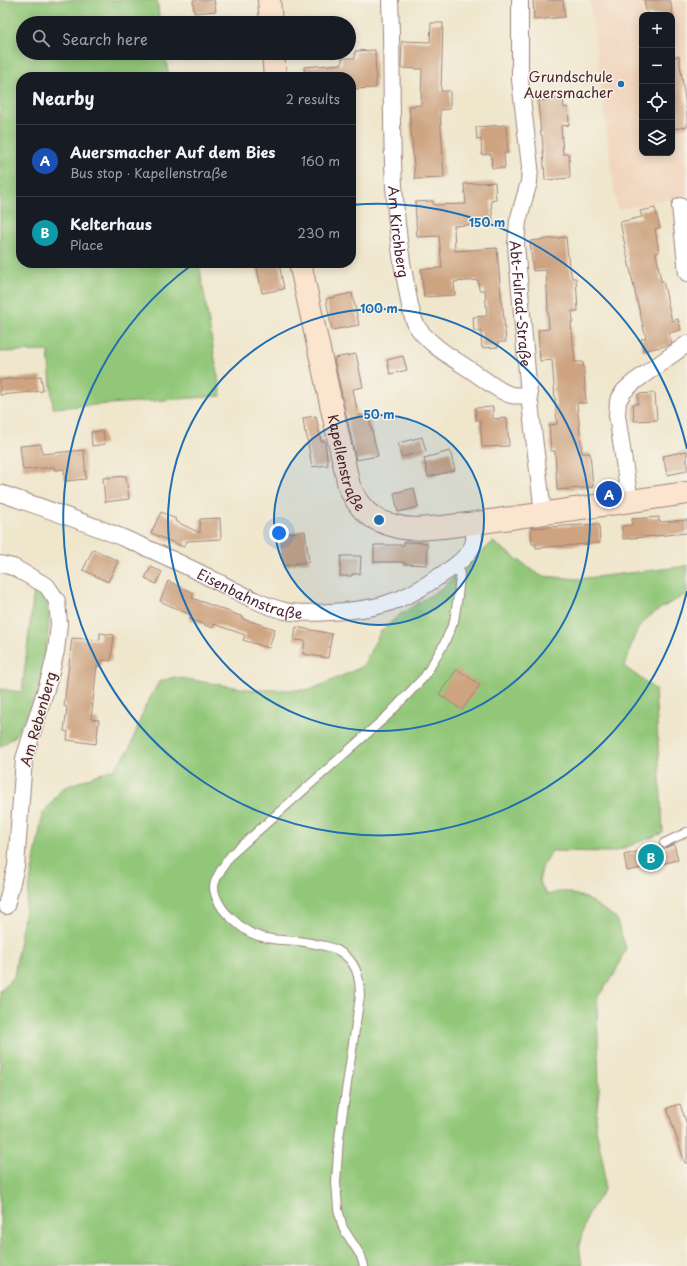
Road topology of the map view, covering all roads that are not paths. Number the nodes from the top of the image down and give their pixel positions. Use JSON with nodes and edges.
{"nodes":[{"id":1,"x":269,"y":0,"type":"edge"},
{"id":2,"x":390,"y":0,"type":"edge"},
{"id":3,"x":520,"y":0,"type":"edge"},
{"id":4,"x":270,"y":16,"type":"edge"},
{"id":5,"x":274,"y":60,"type":"edge"},
{"id":6,"x":275,"y":72,"type":"edge"},
{"id":7,"x":680,"y":206,"type":"dead end"},
{"id":8,"x":301,"y":268,"type":"edge"},
{"id":9,"x":687,"y":273,"type":"edge"},
{"id":10,"x":687,"y":344,"type":"edge"},
{"id":11,"x":529,"y":395,"type":"junction"},
{"id":12,"x":0,"y":493,"type":"edge"},
{"id":13,"x":687,"y":493,"type":"edge"},
{"id":14,"x":630,"y":502,"type":"junction"},
{"id":15,"x":543,"y":513,"type":"junction"},
{"id":16,"x":474,"y":524,"type":"junction"},
{"id":17,"x":458,"y":562,"type":"junction"},
{"id":18,"x":0,"y":564,"type":"edge"},
{"id":19,"x":687,"y":832,"type":"edge"},
{"id":20,"x":664,"y":843,"type":"dead end"},
{"id":21,"x":6,"y":906,"type":"dead end"},
{"id":22,"x":364,"y":1266,"type":"edge"}],
"edges":[{"from":1,"to":4,"type":"street"},
{"from":2,"to":11,"type":"street","name":"Am Kirchberg"},
{"from":3,"to":11,"type":"street","name":"Abt-Fulrad-Straße"},
{"from":5,"to":6,"type":"street"},
{"from":7,"to":9,"type":"street"},
{"from":8,"to":16,"type":"street","name":"Kapellenstraße"},
{"from":10,"to":14,"type":"street"},
{"from":11,"to":15,"type":"street","name":"Abt-Fulrad-Straße"},
{"from":12,"to":17,"type":"street","name":"Eisenbahnstraße"},
{"from":13,"to":14,"type":"street","name":"Kapellenstraße"},
{"from":14,"to":15,"type":"street","name":"Kapellenstraße"},
{"from":15,"to":16,"type":"street","name":"Kapellenstraße"},
{"from":16,"to":17,"type":"street","name":"Eisenbahnstraße"},
{"from":17,"to":22,"type":"lane"},
{"from":18,"to":21,"type":"street","name":"Am Rebenberg"},
{"from":19,"to":20,"type":"lane"}]}
